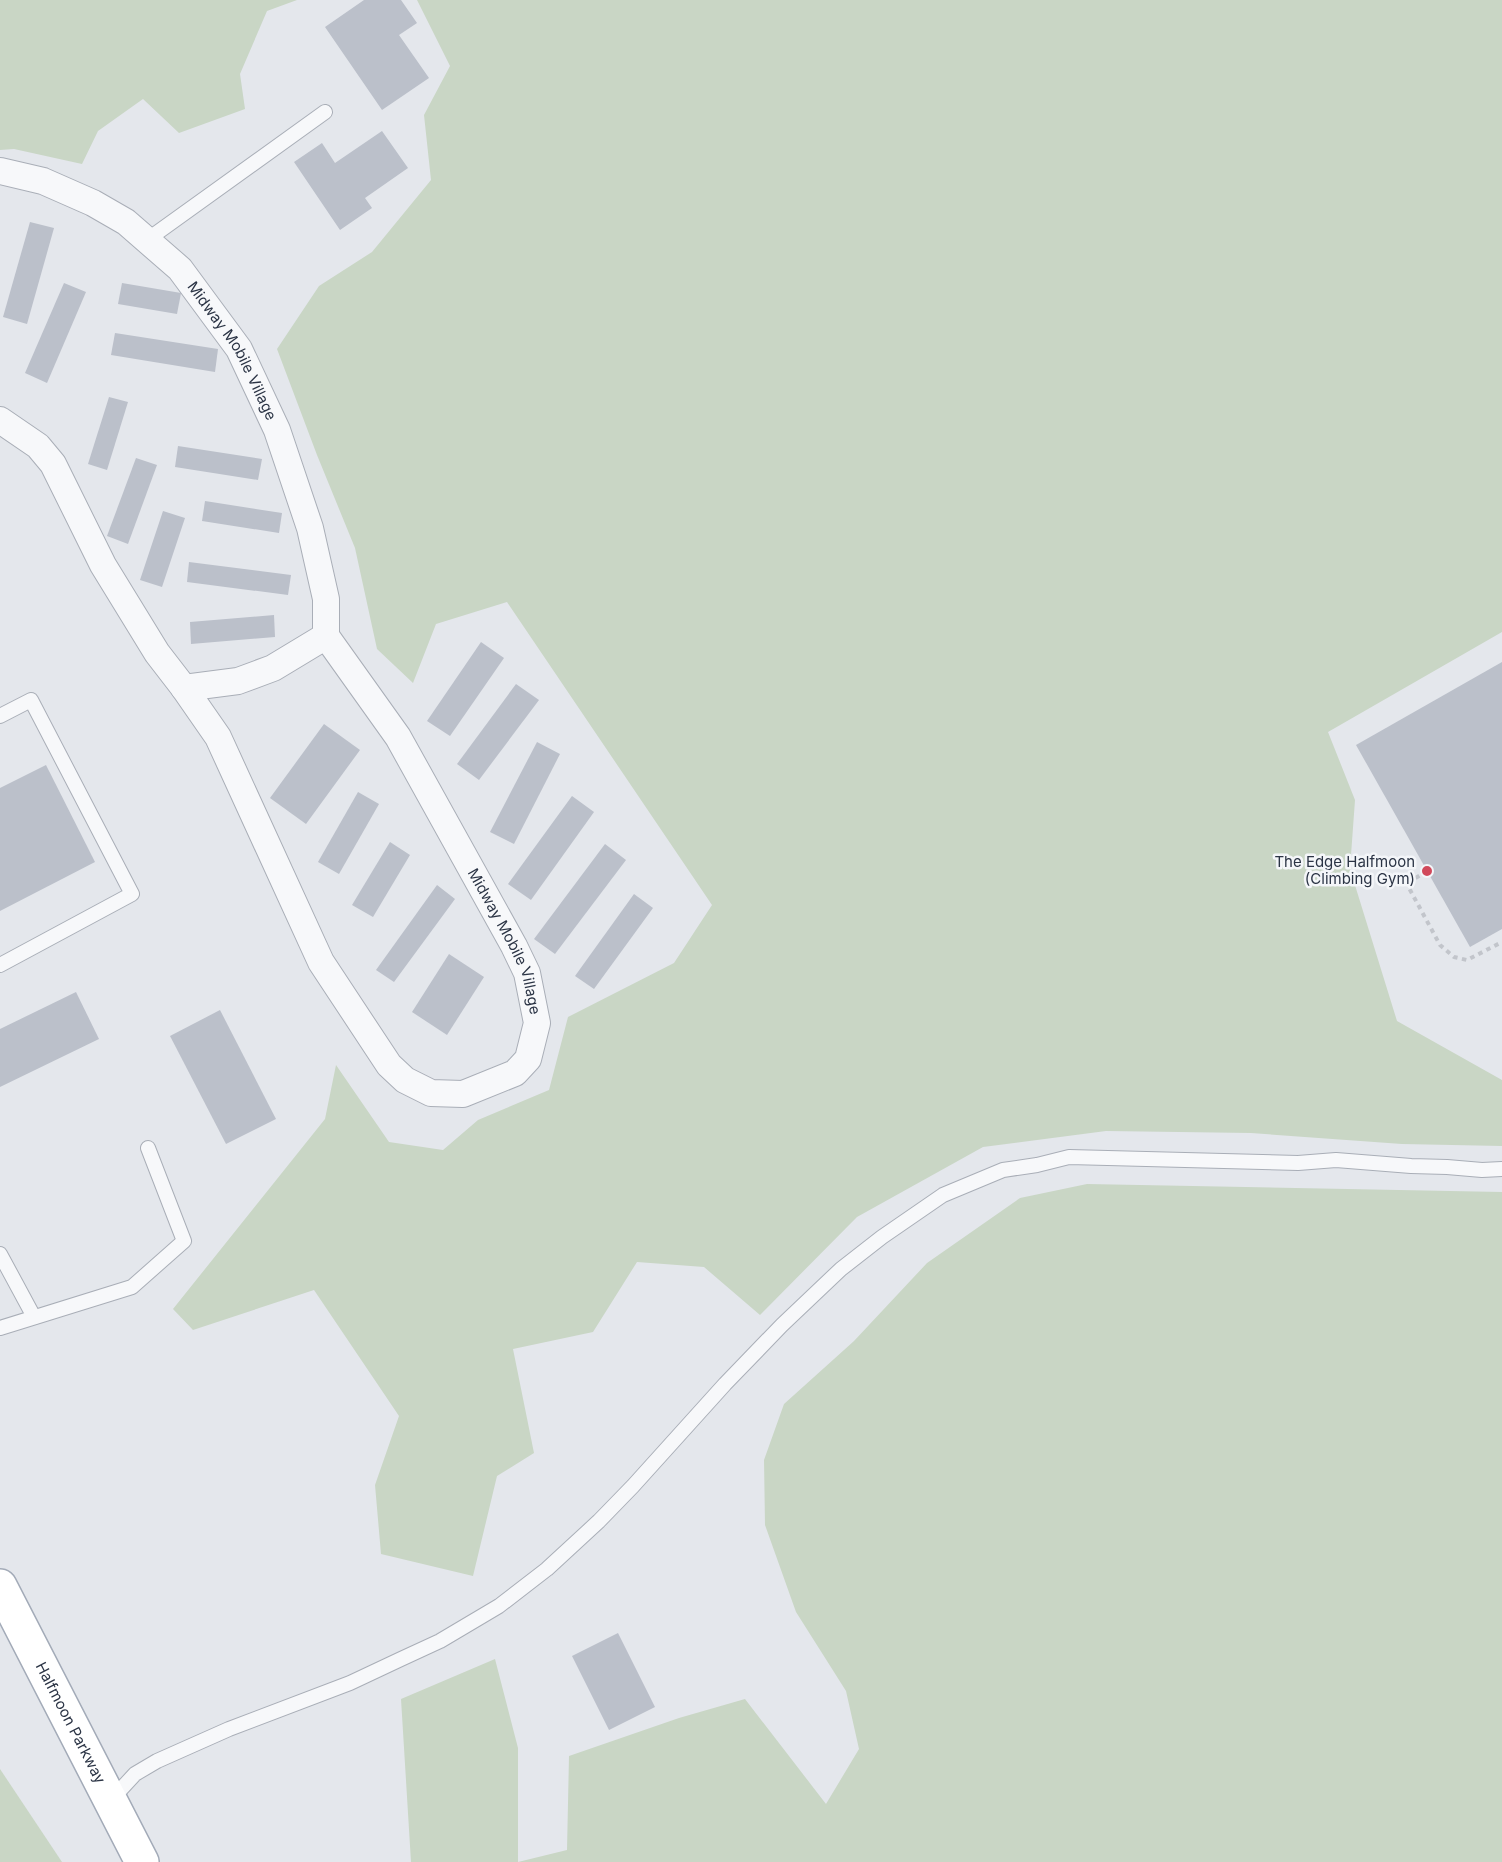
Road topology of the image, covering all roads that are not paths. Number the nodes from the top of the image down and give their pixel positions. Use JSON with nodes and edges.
{"nodes":[{"id":1,"x":325,"y":112,"type":"dead end"},
{"id":2,"x":0,"y":171,"type":"edge"},
{"id":3,"x":147,"y":240,"type":"junction"},
{"id":4,"x":0,"y":420,"type":"edge"},
{"id":5,"x":326,"y":636,"type":"junction"},
{"id":6,"x":184,"y":688,"type":"junction"},
{"id":7,"x":0,"y":716,"type":"edge"},
{"id":8,"x":0,"y":965,"type":"edge"},
{"id":9,"x":148,"y":1148,"type":"dead end"},
{"id":10,"x":1502,"y":1169,"type":"edge"},
{"id":11,"x":0,"y":1254,"type":"edge"},
{"id":12,"x":34,"y":1317,"type":"junction"},
{"id":13,"x":0,"y":1328,"type":"edge"},
{"id":14,"x":0,"y":1586,"type":"edge"},
{"id":15,"x":110,"y":1801,"type":"junction"},
{"id":16,"x":142,"y":1862,"type":"edge"}],
"edges":[{"from":1,"to":3,"type":"lane"},
{"from":2,"to":3,"type":"street","name":"Midway Mobile Village"},
{"from":3,"to":5,"type":"street","name":"Midway Mobile Village"},
{"from":4,"to":6,"type":"street","name":"Midway Mobile Village"},
{"from":5,"to":6,"type":"street"},
{"from":5,"to":6,"type":"street","name":"Midway Mobile Village"},
{"from":7,"to":8,"type":"lane"},
{"from":9,"to":12,"type":"lane"},
{"from":10,"to":15,"type":"lane"},
{"from":11,"to":12,"type":"lane"},
{"from":12,"to":13,"type":"lane"},
{"from":14,"to":15,"type":"main road","name":"Halfmoon Parkway"},
{"from":15,"to":16,"type":"main road","name":"Halfmoon Parkway"}]}
